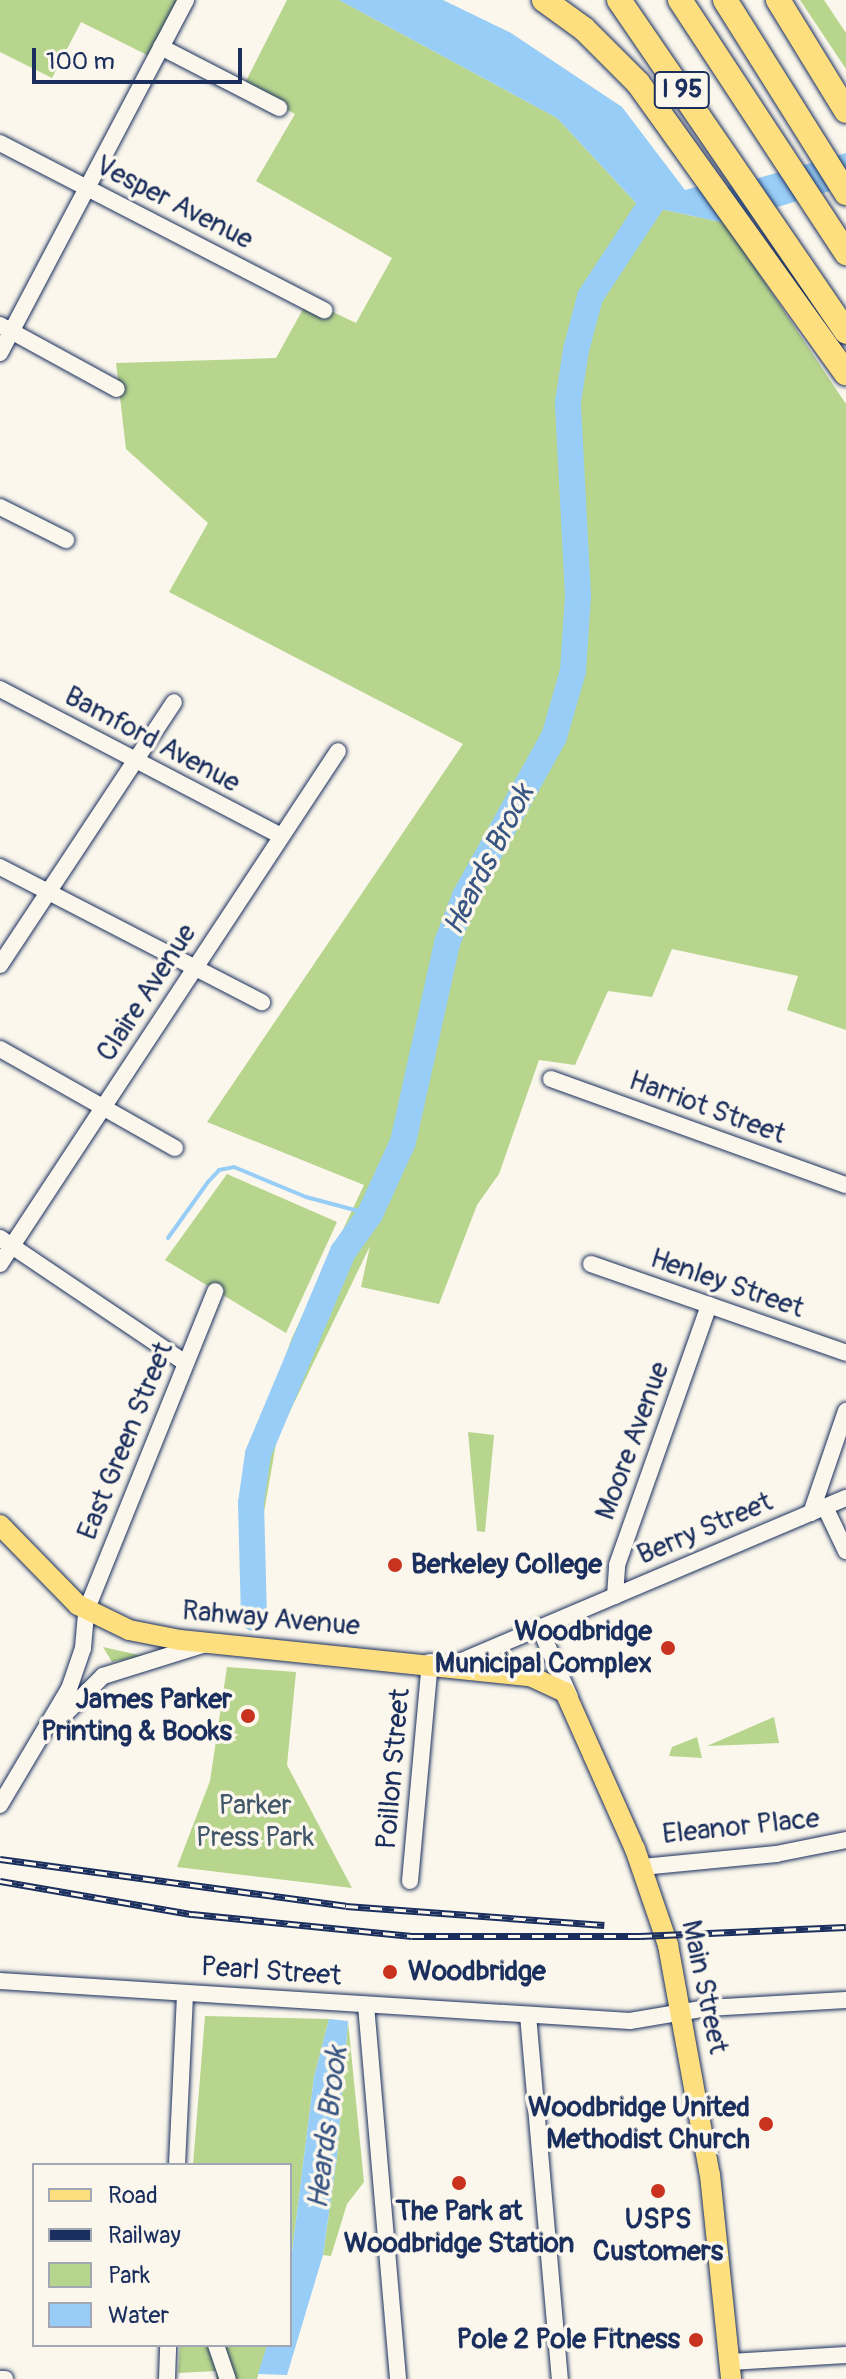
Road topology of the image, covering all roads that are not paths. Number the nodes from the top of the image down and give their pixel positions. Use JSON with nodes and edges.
{"nodes":[{"id":1,"x":186,"y":0,"type":"edge"},
{"id":2,"x":544,"y":0,"type":"edge"},
{"id":3,"x":619,"y":0,"type":"edge"},
{"id":4,"x":680,"y":0,"type":"edge"},
{"id":5,"x":725,"y":0,"type":"edge"},
{"id":6,"x":778,"y":0,"type":"edge"},
{"id":7,"x":161,"y":47,"type":"junction"},
{"id":8,"x":279,"y":108,"type":"dead end"},
{"id":9,"x":846,"y":111,"type":"edge"},
{"id":10,"x":0,"y":143,"type":"edge"},
{"id":11,"x":87,"y":187,"type":"junction"},
{"id":12,"x":845,"y":191,"type":"edge"},
{"id":13,"x":846,"y":253,"type":"edge"},
{"id":14,"x":324,"y":310,"type":"dead end"},
{"id":15,"x":6,"y":328,"type":"edge"},
{"id":16,"x":846,"y":332,"type":"edge"},
{"id":17,"x":0,"y":353,"type":"edge"},
{"id":18,"x":846,"y":373,"type":"edge"},
{"id":19,"x":117,"y":389,"type":"dead end"},
{"id":20,"x":0,"y":507,"type":"edge"},
{"id":21,"x":66,"y":540,"type":"dead end"},
{"id":22,"x":0,"y":689,"type":"edge"},
{"id":23,"x":174,"y":702,"type":"dead end"},
{"id":24,"x":338,"y":751,"type":"dead end"},
{"id":25,"x":134,"y":759,"type":"junction"},
{"id":26,"x":281,"y":836,"type":"junction"},
{"id":27,"x":0,"y":867,"type":"edge"},
{"id":28,"x":48,"y":892,"type":"junction"},
{"id":29,"x":0,"y":965,"type":"edge"},
{"id":30,"x":195,"y":967,"type":"junction"},
{"id":31,"x":262,"y":1002,"type":"dead end"},
{"id":32,"x":0,"y":1049,"type":"edge"},
{"id":33,"x":551,"y":1079,"type":"dead end"},
{"id":34,"x":104,"y":1106,"type":"junction"},
{"id":35,"x":175,"y":1148,"type":"dead end"},
{"id":36,"x":846,"y":1185,"type":"edge"},
{"id":37,"x":6,"y":1242,"type":"edge"},
{"id":38,"x":0,"y":1264,"type":"edge"},
{"id":39,"x":591,"y":1264,"type":"dead end"},
{"id":40,"x":215,"y":1291,"type":"dead end"},
{"id":41,"x":709,"y":1305,"type":"junction"},
{"id":42,"x":846,"y":1353,"type":"edge"},
{"id":43,"x":185,"y":1363,"type":"junction"},
{"id":44,"x":846,"y":1411,"type":"edge"},
{"id":45,"x":846,"y":1498,"type":"edge"},
{"id":46,"x":818,"y":1510,"type":"junction"},
{"id":47,"x":0,"y":1525,"type":"edge"},
{"id":48,"x":846,"y":1551,"type":"edge"},
{"id":49,"x":615,"y":1596,"type":"junction"},
{"id":50,"x":86,"y":1611,"type":"junction"},
{"id":51,"x":540,"y":1629,"type":"junction"},
{"id":52,"x":213,"y":1642,"type":"junction"},
{"id":53,"x":430,"y":1662,"type":"junction"},
{"id":54,"x":452,"y":1665,"type":"junction"},
{"id":55,"x":570,"y":1698,"type":"junction"},
{"id":56,"x":39,"y":1745,"type":"junction"},
{"id":57,"x":0,"y":1805,"type":"edge"},
{"id":58,"x":846,"y":1840,"type":"edge"},
{"id":59,"x":642,"y":1867,"type":"junction"},
{"id":60,"x":410,"y":1881,"type":"dead end"},
{"id":61,"x":0,"y":1981,"type":"edge"},
{"id":62,"x":185,"y":1993,"type":"junction"},
{"id":63,"x":846,"y":2000,"type":"edge"},
{"id":64,"x":366,"y":2005,"type":"junction"},
{"id":65,"x":682,"y":2013,"type":"junction"},
{"id":66,"x":528,"y":2015,"type":"junction"},
{"id":67,"x":177,"y":2163,"type":"edge"},
{"id":68,"x":168,"y":2347,"type":"edge"},
{"id":69,"x":217,"y":2347,"type":"edge"},
{"id":70,"x":846,"y":2355,"type":"edge"},
{"id":71,"x":730,"y":2371,"type":"edge"},
{"id":72,"x":167,"y":2379,"type":"edge"},
{"id":73,"x":228,"y":2379,"type":"edge"},
{"id":74,"x":398,"y":2379,"type":"edge"},
{"id":75,"x":560,"y":2379,"type":"edge"}],
"edges":[{"from":1,"to":7,"type":"street"},
{"from":2,"to":18,"type":"highway"},
{"from":3,"to":16,"type":"highway","number":"I 95"},
{"from":4,"to":13,"type":"highway"},
{"from":5,"to":12,"type":"highway"},
{"from":6,"to":9,"type":"highway"},
{"from":7,"to":8,"type":"street"},
{"from":7,"to":11,"type":"street"},
{"from":10,"to":11,"type":"street","name":"Vesper Avenue"},
{"from":11,"to":14,"type":"street","name":"Vesper Avenue"},
{"from":11,"to":15,"type":"street"},
{"from":15,"to":17,"type":"street"},
{"from":15,"to":19,"type":"street"},
{"from":20,"to":21,"type":"street"},
{"from":22,"to":25,"type":"street","name":"Bamford Avenue"},
{"from":23,"to":25,"type":"street"},
{"from":24,"to":26,"type":"street","name":"Claire Avenue"},
{"from":25,"to":26,"type":"street","name":"Bamford Avenue"},
{"from":25,"to":28,"type":"street"},
{"from":26,"to":30,"type":"street","name":"Claire Avenue"},
{"from":27,"to":28,"type":"street"},
{"from":28,"to":29,"type":"street"},
{"from":28,"to":30,"type":"street"},
{"from":30,"to":31,"type":"street"},
{"from":30,"to":34,"type":"street","name":"Claire Avenue"},
{"from":32,"to":34,"type":"street"},
{"from":33,"to":36,"type":"street","name":"Harriot Street"},
{"from":34,"to":35,"type":"street"},
{"from":34,"to":37,"type":"street","name":"Claire Avenue"},
{"from":37,"to":38,"type":"street","name":"Claire Avenue"},
{"from":37,"to":43,"type":"street"},
{"from":39,"to":41,"type":"street","name":"Henley Street"},
{"from":40,"to":43,"type":"street","name":"East Green Street"},
{"from":41,"to":42,"type":"street","name":"Henley Street"},
{"from":41,"to":49,"type":"street","name":"Moore Avenue"},
{"from":43,"to":50,"type":"street","name":"East Green Street"},
{"from":44,"to":46,"type":"street"},
{"from":45,"to":46,"type":"street","name":"Berry Street"},
{"from":46,"to":48,"type":"street"},
{"from":46,"to":49,"type":"street","name":"Berry Street"},
{"from":47,"to":50,"type":"main road","name":"Rahway Avenue"},
{"from":49,"to":51,"type":"street","name":"Berry Street"},
{"from":50,"to":52,"type":"main road","name":"Rahway Avenue"},
{"from":50,"to":56,"type":"street","name":"East Green Street"},
{"from":51,"to":54,"type":"street","name":"Berry Street"},
{"from":51,"to":55,"type":"street","name":"Main Street"},
{"from":52,"to":53,"type":"main road","name":"Rahway Avenue"},
{"from":52,"to":56,"type":"street"},
{"from":53,"to":54,"type":"main road","name":"Rahway Avenue"},
{"from":53,"to":60,"type":"street","name":"Poillon Street"},
{"from":54,"to":55,"type":"main road","name":"Rahway Avenue"},
{"from":55,"to":59,"type":"main road","name":"Main Street"},
{"from":56,"to":57,"type":"street"},
{"from":58,"to":59,"type":"street","name":"Eleanor Place"},
{"from":59,"to":65,"type":"main road","name":"Main Street"},
{"from":61,"to":62,"type":"street","name":"Pearl Street"},
{"from":62,"to":64,"type":"street","name":"Pearl Street"},
{"from":62,"to":67,"type":"street"},
{"from":63,"to":65,"type":"street","name":"Pearl Street"},
{"from":64,"to":66,"type":"street","name":"Pearl Street"},
{"from":64,"to":74,"type":"street"},
{"from":65,"to":66,"type":"street","name":"Pearl Street"},
{"from":65,"to":71,"type":"main road","name":"Main Street"},
{"from":66,"to":75,"type":"street"},
{"from":68,"to":72,"type":"street"},
{"from":69,"to":73,"type":"street"},
{"from":70,"to":71,"type":"street"}]}
